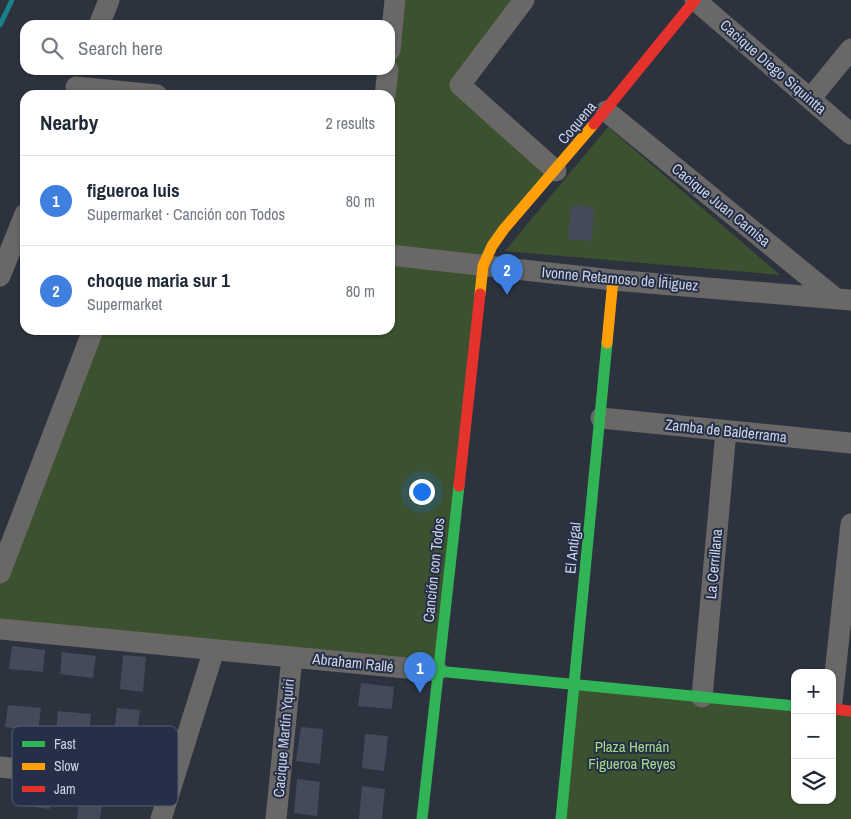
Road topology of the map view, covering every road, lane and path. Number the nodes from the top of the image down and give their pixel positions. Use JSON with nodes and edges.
{"nodes":[{"id":1,"x":109,"y":0,"type":"edge"},
{"id":2,"x":395,"y":0,"type":"edge"},
{"id":3,"x":524,"y":0,"type":"edge"},
{"id":4,"x":695,"y":0,"type":"edge"},
{"id":5,"x":101,"y":20,"type":"edge"},
{"id":6,"x":393,"y":20,"type":"edge"},
{"id":7,"x":851,"y":49,"type":"edge"},
{"id":8,"x":387,"y":75,"type":"edge"},
{"id":9,"x":77,"y":84,"type":"edge"},
{"id":10,"x":121,"y":90,"type":"edge"},
{"id":11,"x":386,"y":90,"type":"edge"},
{"id":12,"x":810,"y":99,"type":"junction"},
{"id":13,"x":606,"y":111,"type":"junction"},
{"id":14,"x":851,"y":134,"type":"edge"},
{"id":15,"x":556,"y":171,"type":"junction"},
{"id":16,"x":20,"y":228,"type":"edge"},
{"id":17,"x":395,"y":256,"type":"edge"},
{"id":18,"x":483,"y":266,"type":"junction"},
{"id":19,"x":0,"y":276,"type":"edge"},
{"id":20,"x":614,"y":280,"type":"junction"},
{"id":21,"x":843,"y":299,"type":"edge"},
{"id":22,"x":91,"y":335,"type":"edge"},
{"id":23,"x":601,"y":418,"type":"junction"},
{"id":24,"x":726,"y":431,"type":"junction"},
{"id":25,"x":851,"y":443,"type":"edge"},
{"id":26,"x":851,"y":524,"type":"edge"},
{"id":27,"x":0,"y":573,"type":"edge"},
{"id":28,"x":0,"y":629,"type":"edge"},
{"id":29,"x":214,"y":650,"type":"junction"},
{"id":30,"x":292,"y":657,"type":"junction"},
{"id":31,"x":836,"y":669,"type":"edge"},
{"id":32,"x":437,"y":671,"type":"junction"},
{"id":33,"x":574,"y":686,"type":"junction"},
{"id":34,"x":702,"y":697,"type":"junction"},
{"id":35,"x":791,"y":706,"type":"edge"},
{"id":36,"x":836,"y":709,"type":"edge"},
{"id":37,"x":851,"y":711,"type":"edge"},
{"id":38,"x":178,"y":764,"type":"edge"},
{"id":39,"x":165,"y":806,"type":"edge"},
{"id":40,"x":161,"y":819,"type":"edge"},
{"id":41,"x":276,"y":819,"type":"edge"},
{"id":42,"x":422,"y":819,"type":"edge"},
{"id":43,"x":561,"y":819,"type":"edge"}],
"edges":[{"from":1,"to":5,"type":"street"},
{"from":2,"to":6,"type":"street"},
{"from":3,"to":15,"type":"street"},
{"from":4,"to":12,"type":"street","name":"Cacique Diego Siquintta"},
{"from":4,"to":13,"type":"street","name":"Coquena"},
{"from":7,"to":12,"type":"street"},
{"from":8,"to":11,"type":"street"},
{"from":9,"to":10,"type":"street"},
{"from":12,"to":14,"type":"street","name":"Cacique Diego Siquintta"},
{"from":13,"to":15,"type":"street","name":"Coquena"},
{"from":13,"to":21,"type":"street","name":"Cacique Juan Camisa"},
{"from":15,"to":18,"type":"street","name":"Coquena"},
{"from":16,"to":19,"type":"street"},
{"from":17,"to":18,"type":"street","name":"Ivonne Retamoso de Íñiguez"},
{"from":18,"to":20,"type":"street","name":"Ivonne Retamoso de Íñiguez"},
{"from":18,"to":32,"type":"street","name":"Canción con Todos"},
{"from":20,"to":21,"type":"street","name":"Ivonne Retamoso de Íñiguez"},
{"from":20,"to":23,"type":"street","name":"El Antigal"},
{"from":22,"to":27,"type":"street"},
{"from":23,"to":24,"type":"street","name":"Zamba de Balderrama"},
{"from":23,"to":33,"type":"street","name":"El Antigal"},
{"from":24,"to":25,"type":"street","name":"Zamba de Balderrama"},
{"from":24,"to":34,"type":"street","name":"La Cerrillana"},
{"from":26,"to":31,"type":"street"},
{"from":28,"to":29,"type":"street","name":"Abraham Rallé"},
{"from":29,"to":30,"type":"street","name":"Abraham Rallé"},
{"from":29,"to":38,"type":"street"},
{"from":30,"to":32,"type":"street","name":"Abraham Rallé"},
{"from":30,"to":41,"type":"street","name":"Cacique Martín Yquiri"},
{"from":32,"to":33,"type":"street","name":"Abraham Rallé"},
{"from":32,"to":42,"type":"street","name":"Canción con Todos"},
{"from":33,"to":34,"type":"street","name":"Abraham Rallé"},
{"from":33,"to":43,"type":"street","name":"El Antigal"},
{"from":34,"to":35,"type":"street","name":"Abraham Rallé"},
{"from":36,"to":37,"type":"street"},
{"from":39,"to":40,"type":"street"}]}
